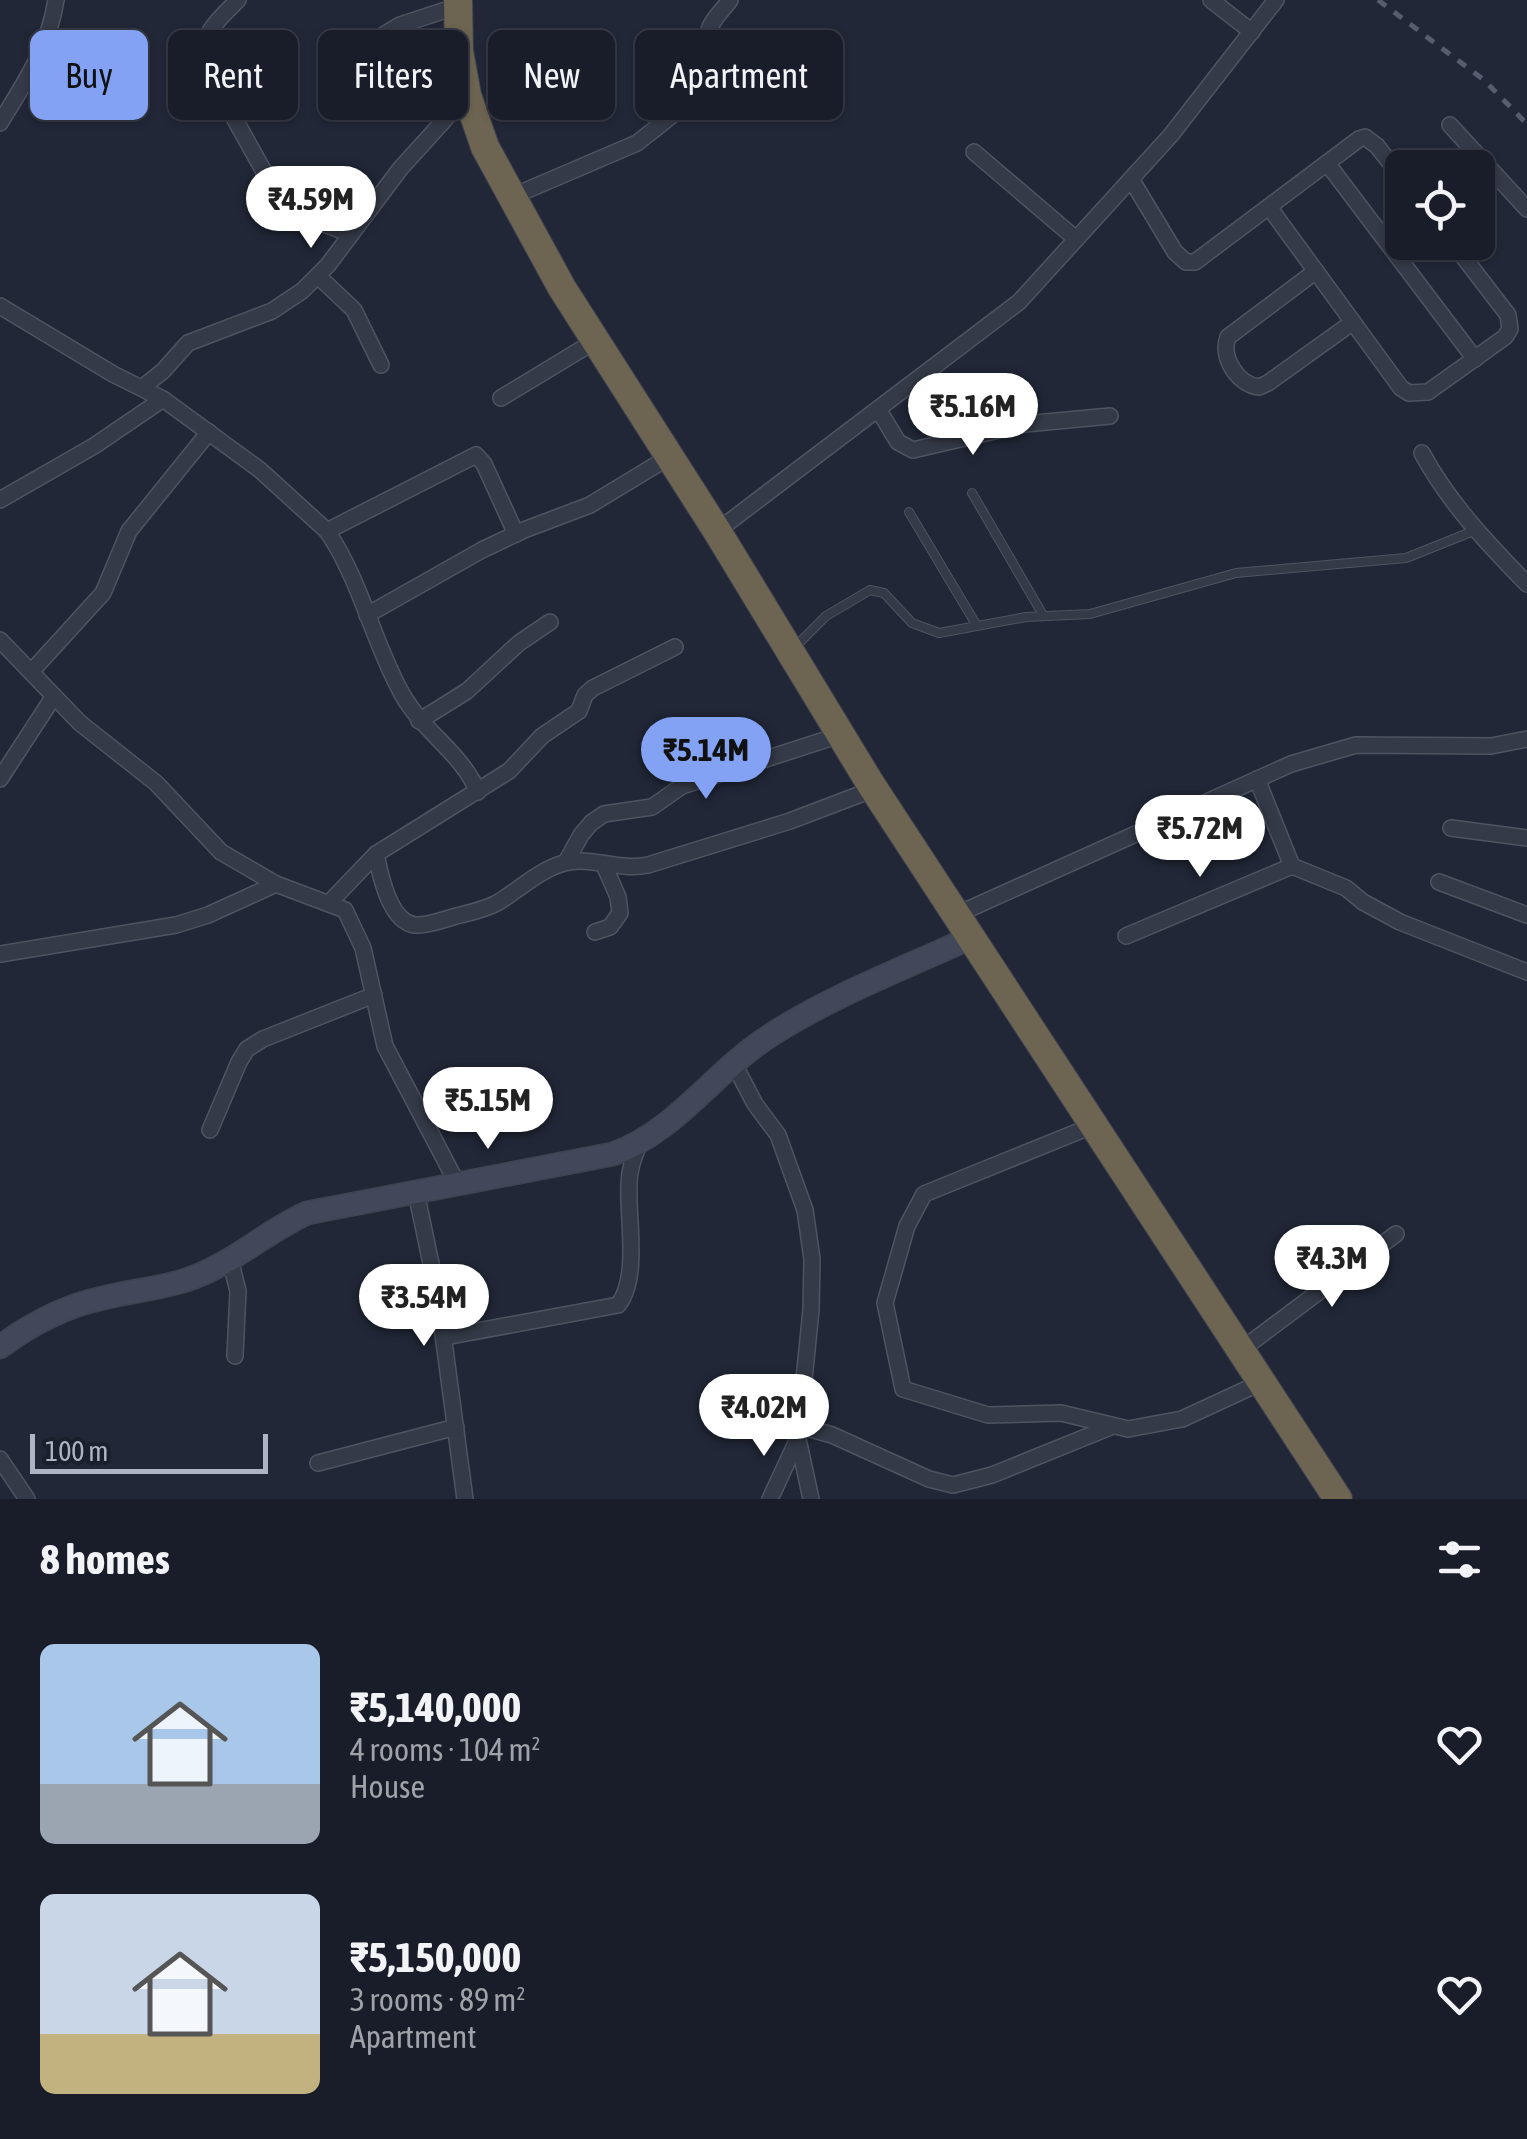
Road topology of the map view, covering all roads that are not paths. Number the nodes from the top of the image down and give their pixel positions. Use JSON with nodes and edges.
{"nodes":[{"id":1,"x":56,"y":0,"type":"edge"},
{"id":2,"x":238,"y":0,"type":"edge"},
{"id":3,"x":730,"y":0,"type":"edge"},
{"id":4,"x":1212,"y":0,"type":"edge"},
{"id":5,"x":1276,"y":0,"type":"edge"},
{"id":6,"x":458,"y":3,"type":"edge"},
{"id":7,"x":390,"y":30,"type":"edge"},
{"id":8,"x":459,"y":30,"type":"edge"},
{"id":9,"x":1252,"y":32,"type":"junction"},
{"id":10,"x":468,"y":97,"type":"edge"},
{"id":11,"x":444,"y":120,"type":"edge"},
{"id":12,"x":0,"y":123,"type":"edge"},
{"id":13,"x":1450,"y":125,"type":"dead end"},
{"id":14,"x":974,"y":152,"type":"dead end"},
{"id":15,"x":1385,"y":156,"type":"edge"},
{"id":16,"x":1327,"y":163,"type":"junction"},
{"id":17,"x":1131,"y":179,"type":"junction"},
{"id":18,"x":512,"y":197,"type":"junction"},
{"id":19,"x":1268,"y":207,"type":"junction"},
{"id":20,"x":1527,"y":209,"type":"edge"},
{"id":21,"x":351,"y":234,"type":"junction"},
{"id":22,"x":1076,"y":239,"type":"junction"},
{"id":23,"x":1465,"y":260,"type":"edge"},
{"id":24,"x":1316,"y":271,"type":"junction"},
{"id":25,"x":318,"y":276,"type":"junction"},
{"id":26,"x":0,"y":306,"type":"edge"},
{"id":27,"x":1353,"y":322,"type":"junction"},
{"id":28,"x":595,"y":342,"type":"junction"},
{"id":29,"x":1474,"y":359,"type":"junction"},
{"id":30,"x":382,"y":365,"type":"dead end"},
{"id":31,"x":142,"y":386,"type":"junction"},
{"id":32,"x":501,"y":398,"type":"dead end"},
{"id":33,"x":164,"y":399,"type":"junction"},
{"id":34,"x":878,"y":409,"type":"junction"},
{"id":35,"x":1110,"y":416,"type":"dead end"},
{"id":36,"x":208,"y":432,"type":"junction"},
{"id":37,"x":1422,"y":453,"type":"dead end"},
{"id":38,"x":669,"y":457,"type":"junction"},
{"id":39,"x":972,"y":494,"type":"dead end"},
{"id":40,"x":0,"y":500,"type":"edge"},
{"id":41,"x":909,"y":512,"type":"dead end"},
{"id":42,"x":1476,"y":530,"type":"junction"},
{"id":43,"x":327,"y":531,"type":"junction"},
{"id":44,"x":717,"y":531,"type":"junction"},
{"id":45,"x":516,"y":534,"type":"junction"},
{"id":46,"x":1527,"y":584,"type":"edge"},
{"id":47,"x":368,"y":615,"type":"junction"},
{"id":48,"x":1043,"y":615,"type":"junction"},
{"id":49,"x":550,"y":622,"type":"dead end"},
{"id":50,"x":977,"y":626,"type":"junction"},
{"id":51,"x":0,"y":640,"type":"edge"},
{"id":52,"x":675,"y":647,"type":"dead end"},
{"id":53,"x":790,"y":652,"type":"junction"},
{"id":54,"x":31,"y":672,"type":"junction"},
{"id":55,"x":54,"y":696,"type":"junction"},
{"id":56,"x":419,"y":721,"type":"junction"},
{"id":57,"x":840,"y":735,"type":"junction"},
{"id":58,"x":1527,"y":739,"type":"edge"},
{"id":59,"x":0,"y":779,"type":"edge"},
{"id":60,"x":1256,"y":779,"type":"junction"},
{"id":61,"x":874,"y":789,"type":"junction"},
{"id":62,"x":478,"y":792,"type":"junction"},
{"id":63,"x":1451,"y":828,"type":"dead end"},
{"id":64,"x":1527,"y":838,"type":"edge"},
{"id":65,"x":376,"y":854,"type":"junction"},
{"id":66,"x":566,"y":862,"type":"junction"},
{"id":67,"x":604,"y":865,"type":"junction"},
{"id":68,"x":1292,"y":866,"type":"junction"},
{"id":69,"x":1440,"y":882,"type":"dead end"},
{"id":70,"x":276,"y":884,"type":"junction"},
{"id":71,"x":330,"y":902,"type":"junction"},
{"id":72,"x":1527,"y":915,"type":"edge"},
{"id":73,"x":965,"y":926,"type":"junction"},
{"id":74,"x":594,"y":932,"type":"dead end"},
{"id":75,"x":1126,"y":936,"type":"dead end"},
{"id":76,"x":0,"y":954,"type":"edge"},
{"id":77,"x":1527,"y":972,"type":"edge"},
{"id":78,"x":374,"y":995,"type":"junction"},
{"id":79,"x":734,"y":1064,"type":"junction"},
{"id":80,"x":1092,"y":1126,"type":"junction"},
{"id":81,"x":210,"y":1130,"type":"dead end"},
{"id":82,"x":639,"y":1144,"type":"junction"},
{"id":83,"x":458,"y":1185,"type":"junction"},
{"id":84,"x":416,"y":1192,"type":"junction"},
{"id":85,"x":1396,"y":1234,"type":"dead end"},
{"id":86,"x":230,"y":1258,"type":"junction"},
{"id":87,"x":445,"y":1337,"type":"junction"},
{"id":88,"x":0,"y":1347,"type":"edge"},
{"id":89,"x":1241,"y":1350,"type":"junction"},
{"id":90,"x":234,"y":1356,"type":"dead end"},
{"id":91,"x":1262,"y":1382,"type":"junction"},
{"id":92,"x":1115,"y":1426,"type":"junction"},
{"id":93,"x":456,"y":1427,"type":"junction"},
{"id":94,"x":799,"y":1432,"type":"junction"},
{"id":95,"x":0,"y":1459,"type":"edge"},
{"id":96,"x":318,"y":1463,"type":"dead end"},
{"id":97,"x":27,"y":1499,"type":"edge"},
{"id":98,"x":465,"y":1499,"type":"edge"},
{"id":99,"x":770,"y":1499,"type":"edge"},
{"id":100,"x":811,"y":1499,"type":"edge"},
{"id":101,"x":1338,"y":1499,"type":"edge"}],
"edges":[{"from":1,"to":12,"type":"street"},
{"from":2,"to":21,"type":"street"},
{"from":3,"to":18,"type":"street"},
{"from":4,"to":9,"type":"street"},
{"from":5,"to":9,"type":"street"},
{"from":6,"to":7,"type":"street"},
{"from":6,"to":8,"type":"highway"},
{"from":9,"to":17,"type":"street"},
{"from":10,"to":18,"type":"highway"},
{"from":11,"to":21,"type":"street"},
{"from":13,"to":20,"type":"street"},
{"from":14,"to":22,"type":"street"},
{"from":15,"to":16,"type":"street"},
{"from":16,"to":19,"type":"street"},
{"from":16,"to":29,"type":"street"},
{"from":17,"to":19,"type":"street"},
{"from":17,"to":22,"type":"street"},
{"from":18,"to":28,"type":"highway"},
{"from":19,"to":24,"type":"street"},
{"from":21,"to":25,"type":"street"},
{"from":22,"to":34,"type":"street"},
{"from":23,"to":29,"type":"street"},
{"from":24,"to":27,"type":"street"},
{"from":24,"to":27,"type":"street"},
{"from":25,"to":30,"type":"street"},
{"from":25,"to":31,"type":"street"},
{"from":26,"to":31,"type":"street"},
{"from":27,"to":29,"type":"street"},
{"from":28,"to":32,"type":"street"},
{"from":28,"to":38,"type":"highway"},
{"from":31,"to":33,"type":"street"},
{"from":33,"to":36,"type":"street"},
{"from":33,"to":40,"type":"street"},
{"from":34,"to":35,"type":"street"},
{"from":34,"to":44,"type":"street"},
{"from":36,"to":43,"type":"street"},
{"from":36,"to":54,"type":"street"},
{"from":37,"to":42,"type":"street"},
{"from":38,"to":44,"type":"highway"},
{"from":38,"to":45,"type":"street"},
{"from":39,"to":48,"type":"lane"},
{"from":41,"to":50,"type":"lane"},
{"from":42,"to":46,"type":"street"},
{"from":42,"to":48,"type":"lane"},
{"from":43,"to":45,"type":"street"},
{"from":43,"to":47,"type":"street"},
{"from":44,"to":53,"type":"highway"},
{"from":45,"to":47,"type":"street"},
{"from":47,"to":56,"type":"street"},
{"from":48,"to":50,"type":"lane"},
{"from":49,"to":56,"type":"street"},
{"from":50,"to":53,"type":"lane"},
{"from":51,"to":54,"type":"street"},
{"from":52,"to":62,"type":"street"},
{"from":53,"to":57,"type":"highway"},
{"from":54,"to":55,"type":"street"},
{"from":55,"to":59,"type":"street"},
{"from":55,"to":70,"type":"street"},
{"from":56,"to":62,"type":"street"},
{"from":57,"to":61,"type":"highway"},
{"from":57,"to":66,"type":"street"},
{"from":58,"to":60,"type":"street"},
{"from":60,"to":68,"type":"street"},
{"from":60,"to":73,"type":"street"},
{"from":61,"to":67,"type":"street"},
{"from":61,"to":73,"type":"highway"},
{"from":62,"to":65,"type":"street"},
{"from":63,"to":64,"type":"street"},
{"from":65,"to":66,"type":"street"},
{"from":65,"to":71,"type":"street"},
{"from":66,"to":67,"type":"street"},
{"from":67,"to":74,"type":"street"},
{"from":68,"to":75,"type":"street"},
{"from":68,"to":77,"type":"street"},
{"from":69,"to":72,"type":"street"},
{"from":70,"to":71,"type":"street"},
{"from":70,"to":76,"type":"street"},
{"from":71,"to":78,"type":"street"},
{"from":73,"to":79,"type":"street"},
{"from":73,"to":80,"type":"highway"},
{"from":78,"to":81,"type":"street"},
{"from":78,"to":83,"type":"street"},
{"from":79,"to":82,"type":"street"},
{"from":79,"to":94,"type":"street"},
{"from":80,"to":89,"type":"highway"},
{"from":80,"to":92,"type":"street"},
{"from":82,"to":83,"type":"street"},
{"from":82,"to":87,"type":"street"},
{"from":83,"to":84,"type":"street"},
{"from":84,"to":86,"type":"street"},
{"from":84,"to":87,"type":"street"},
{"from":85,"to":89,"type":"street"},
{"from":86,"to":88,"type":"street"},
{"from":86,"to":90,"type":"street"},
{"from":87,"to":93,"type":"street"},
{"from":89,"to":91,"type":"highway"},
{"from":91,"to":92,"type":"street"},
{"from":91,"to":101,"type":"highway"},
{"from":92,"to":94,"type":"street"},
{"from":93,"to":96,"type":"street"},
{"from":93,"to":98,"type":"street"},
{"from":94,"to":99,"type":"street"},
{"from":94,"to":100,"type":"street"},
{"from":95,"to":97,"type":"street"}]}
